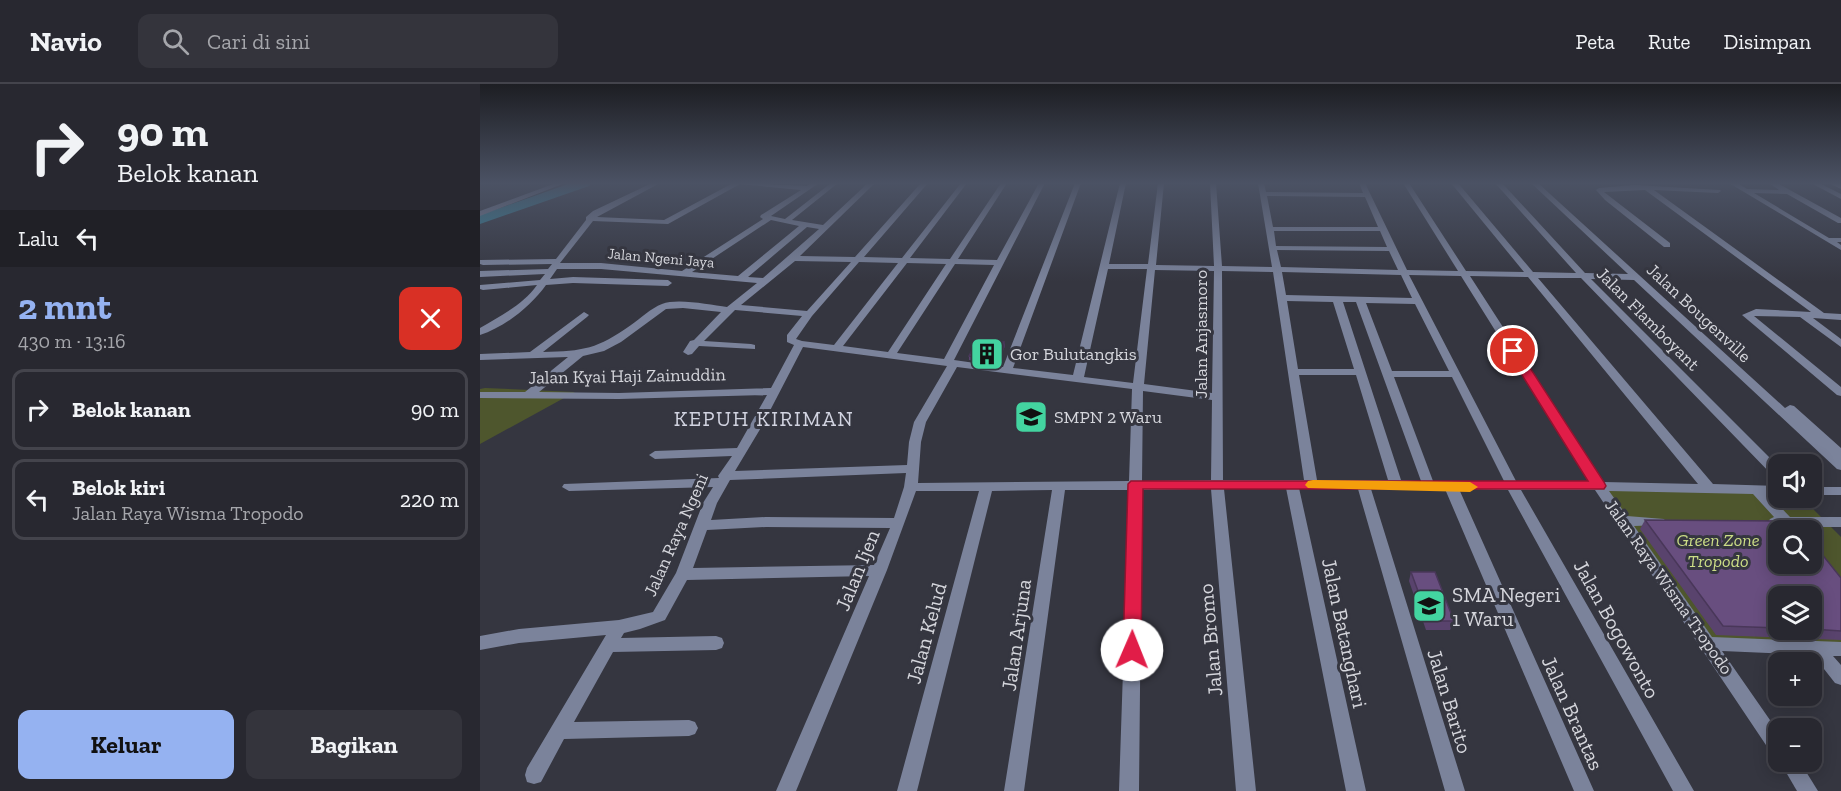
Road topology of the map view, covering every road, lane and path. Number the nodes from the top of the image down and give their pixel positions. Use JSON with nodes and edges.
{"nodes":[{"id":1,"x":593,"y":216,"type":"edge"},
{"id":2,"x":676,"y":216,"type":"edge"},
{"id":3,"x":765,"y":216,"type":"edge"},
{"id":4,"x":793,"y":216,"type":"edge"},
{"id":5,"x":837,"y":216,"type":"edge"},
{"id":6,"x":896,"y":216,"type":"edge"},
{"id":7,"x":939,"y":216,"type":"edge"},
{"id":8,"x":982,"y":216,"type":"edge"},
{"id":9,"x":1025,"y":216,"type":"edge"},
{"id":10,"x":1065,"y":216,"type":"edge"},
{"id":11,"x":1115,"y":216,"type":"edge"},
{"id":12,"x":1158,"y":216,"type":"edge"},
{"id":13,"x":1215,"y":216,"type":"edge"},
{"id":14,"x":1267,"y":216,"type":"edge"},
{"id":15,"x":1377,"y":216,"type":"edge"},
{"id":16,"x":1427,"y":216,"type":"edge"},
{"id":17,"x":1482,"y":216,"type":"edge"},
{"id":18,"x":1528,"y":216,"type":"edge"},
{"id":19,"x":1570,"y":216,"type":"edge"},
{"id":20,"x":1579,"y":216,"type":"edge"},
{"id":21,"x":1630,"y":216,"type":"edge"},
{"id":22,"x":1685,"y":216,"type":"edge"},
{"id":23,"x":1787,"y":216,"type":"edge"},
{"id":24,"x":589,"y":219,"type":"junction"},
{"id":25,"x":768,"y":219,"type":"junction"},
{"id":26,"x":785,"y":222,"type":"junction"},
{"id":27,"x":805,"y":225,"type":"junction"},
{"id":28,"x":824,"y":228,"type":"junction"},
{"id":29,"x":1269,"y":229,"type":"junction"},
{"id":30,"x":1383,"y":229,"type":"junction"},
{"id":31,"x":1827,"y":240,"type":"junction"},
{"id":32,"x":1841,"y":240,"type":"edge"},
{"id":33,"x":1667,"y":245,"type":"dead end"},
{"id":34,"x":1841,"y":248,"type":"edge"},
{"id":35,"x":1273,"y":249,"type":"junction"},
{"id":36,"x":1392,"y":249,"type":"junction"},
{"id":37,"x":495,"y":254,"type":"dead end"},
{"id":38,"x":793,"y":258,"type":"junction"},
{"id":39,"x":859,"y":259,"type":"junction"},
{"id":40,"x":905,"y":261,"type":"junction"},
{"id":41,"x":952,"y":261,"type":"junction"},
{"id":42,"x":482,"y":263,"type":"edge"},
{"id":43,"x":1000,"y":263,"type":"junction"},
{"id":44,"x":554,"y":266,"type":"junction"},
{"id":45,"x":1103,"y":266,"type":"junction"},
{"id":46,"x":1153,"y":267,"type":"junction"},
{"id":47,"x":1218,"y":268,"type":"junction"},
{"id":48,"x":1277,"y":270,"type":"junction"},
{"id":49,"x":1404,"y":272,"type":"junction"},
{"id":50,"x":1464,"y":273,"type":"junction"},
{"id":51,"x":480,"y":274,"type":"edge"},
{"id":52,"x":683,"y":274,"type":"junction"},
{"id":53,"x":1531,"y":275,"type":"junction"},
{"id":54,"x":1583,"y":276,"type":"junction"},
{"id":55,"x":1636,"y":277,"type":"junction"},
{"id":56,"x":740,"y":279,"type":"junction"},
{"id":57,"x":766,"y":281,"type":"junction"},
{"id":58,"x":545,"y":282,"type":"junction"},
{"id":59,"x":668,"y":283,"type":"dead end"},
{"id":60,"x":483,"y":287,"type":"dead end"},
{"id":61,"x":1282,"y":298,"type":"junction"},
{"id":62,"x":1337,"y":299,"type":"junction"},
{"id":63,"x":1360,"y":300,"type":"junction"},
{"id":64,"x":1419,"y":301,"type":"junction"},
{"id":65,"x":732,"y":308,"type":"junction"},
{"id":66,"x":808,"y":314,"type":"junction"},
{"id":67,"x":585,"y":315,"type":"dead end"},
{"id":68,"x":1803,"y":315,"type":"junction"},
{"id":69,"x":1823,"y":316,"type":"junction"},
{"id":70,"x":1841,"y":317,"type":"edge"},
{"id":71,"x":480,"y":332,"type":"edge"},
{"id":72,"x":800,"y":344,"type":"junction"},
{"id":73,"x":1841,"y":344,"type":"edge"},
{"id":74,"x":751,"y":347,"type":"dead end"},
{"id":75,"x":837,"y":348,"type":"junction"},
{"id":76,"x":579,"y":354,"type":"junction"},
{"id":77,"x":891,"y":355,"type":"junction"},
{"id":78,"x":532,"y":356,"type":"junction"},
{"id":79,"x":480,"y":357,"type":"edge"},
{"id":80,"x":950,"y":363,"type":"junction"},
{"id":81,"x":1007,"y":370,"type":"junction"},
{"id":82,"x":1293,"y":372,"type":"junction"},
{"id":83,"x":1360,"y":372,"type":"junction"},
{"id":84,"x":1389,"y":374,"type":"junction"},
{"id":85,"x":1454,"y":374,"type":"junction"},
{"id":86,"x":1078,"y":379,"type":"junction"},
{"id":87,"x":1138,"y":387,"type":"junction"},
{"id":88,"x":775,"y":391,"type":"junction"},
{"id":89,"x":1841,"y":393,"type":"edge"},
{"id":90,"x":480,"y":395,"type":"edge"},
{"id":91,"x":527,"y":396,"type":"junction"},
{"id":92,"x":1218,"y":397,"type":"junction"},
{"id":93,"x":739,"y":452,"type":"junction"},
{"id":94,"x":655,"y":455,"type":"dead end"},
{"id":95,"x":1841,"y":455,"type":"edge"},
{"id":96,"x":1768,"y":463,"type":"edge"},
{"id":97,"x":1841,"y":466,"type":"edge"},
{"id":98,"x":912,"y":469,"type":"junction"},
{"id":99,"x":723,"y":479,"type":"junction"},
{"id":100,"x":1059,"y":484,"type":"junction"},
{"id":101,"x":1136,"y":484,"type":"junction"},
{"id":102,"x":1217,"y":484,"type":"junction"},
{"id":103,"x":1292,"y":484,"type":"junction"},
{"id":104,"x":987,"y":485,"type":"junction"},
{"id":105,"x":1311,"y":485,"type":"junction"},
{"id":106,"x":1363,"y":485,"type":"junction"},
{"id":107,"x":1396,"y":486,"type":"junction"},
{"id":108,"x":1429,"y":486,"type":"junction"},
{"id":109,"x":1599,"y":486,"type":"junction"},
{"id":110,"x":569,"y":487,"type":"dead end"},
{"id":111,"x":911,"y":487,"type":"junction"},
{"id":112,"x":1451,"y":487,"type":"junction"},
{"id":113,"x":1513,"y":487,"type":"junction"},
{"id":114,"x":1709,"y":488,"type":"junction"},
{"id":115,"x":1757,"y":490,"type":"junction"},
{"id":116,"x":1768,"y":490,"type":"edge"},
{"id":117,"x":1822,"y":490,"type":"edge"},
{"id":118,"x":1841,"y":491,"type":"edge"},
{"id":119,"x":1785,"y":520,"type":"edge"},
{"id":120,"x":1624,"y":521,"type":"junction"},
{"id":121,"x":1671,"y":522,"type":"edge"},
{"id":122,"x":1763,"y":522,"type":"edge"},
{"id":123,"x":1841,"y":522,"type":"edge"},
{"id":124,"x":899,"y":523,"type":"junction"},
{"id":125,"x":1768,"y":523,"type":"edge"},
{"id":126,"x":1822,"y":524,"type":"edge"},
{"id":127,"x":701,"y":525,"type":"junction"},
{"id":128,"x":880,"y":570,"type":"junction"},
{"id":129,"x":683,"y":574,"type":"junction"},
{"id":130,"x":619,"y":627,"type":"junction"},
{"id":131,"x":480,"y":643,"type":"edge"},
{"id":132,"x":716,"y":643,"type":"dead end"},
{"id":133,"x":1709,"y":644,"type":"junction"},
{"id":134,"x":609,"y":645,"type":"junction"},
{"id":135,"x":1816,"y":648,"type":"junction"},
{"id":136,"x":1841,"y":649,"type":"edge"},
{"id":137,"x":1841,"y":678,"type":"edge"},
{"id":138,"x":689,"y":728,"type":"dead end"},
{"id":139,"x":560,"y":730,"type":"junction"},
{"id":140,"x":1768,"y":732,"type":"edge"},
{"id":141,"x":1796,"y":772,"type":"edge"},
{"id":142,"x":534,"y":775,"type":"dead end"},
{"id":143,"x":786,"y":791,"type":"edge"},
{"id":144,"x":907,"y":791,"type":"edge"},
{"id":145,"x":1014,"y":791,"type":"edge"},
{"id":146,"x":1129,"y":791,"type":"edge"},
{"id":147,"x":1246,"y":791,"type":"edge"},
{"id":148,"x":1356,"y":791,"type":"edge"},
{"id":149,"x":1455,"y":791,"type":"edge"},
{"id":150,"x":1584,"y":791,"type":"edge"},
{"id":151,"x":1684,"y":791,"type":"edge"},
{"id":152,"x":1808,"y":791,"type":"edge"}],
"edges":[{"from":1,"to":24,"type":"street"},
{"from":2,"to":24,"type":"street"},
{"from":3,"to":25,"type":"street"},
{"from":4,"to":26,"type":"street"},
{"from":5,"to":28,"type":"street"},
{"from":6,"to":39,"type":"street"},
{"from":7,"to":40,"type":"street"},
{"from":8,"to":41,"type":"street"},
{"from":9,"to":43,"type":"street","name":"Jalan Ijen"},
{"from":10,"to":81,"type":"street"},
{"from":11,"to":45,"type":"street"},
{"from":12,"to":46,"type":"street"},
{"from":13,"to":47,"type":"street","name":"Jalan Anjasmoro"},
{"from":14,"to":29,"type":"street"},
{"from":15,"to":30,"type":"street","name":"Jalan Bogowonto"},
{"from":16,"to":50,"type":"street","name":"Jalan Raya Wisma Tropodo"},
{"from":17,"to":53,"type":"street"},
{"from":18,"to":54,"type":"street","name":"Jalan Flamboyant"},
{"from":19,"to":55,"type":"street","name":"Jalan Bougenville"},
{"from":20,"to":95,"type":"street"},
{"from":21,"to":33,"type":"street"},
{"from":22,"to":69,"type":"street"},
{"from":23,"to":31,"type":"street"},
{"from":24,"to":44,"type":"street"},
{"from":25,"to":26,"type":"street"},
{"from":25,"to":52,"type":"street"},
{"from":26,"to":27,"type":"street"},
{"from":27,"to":28,"type":"street"},
{"from":27,"to":56,"type":"street"},
{"from":28,"to":38,"type":"street"},
{"from":29,"to":30,"type":"street"},
{"from":29,"to":35,"type":"street"},
{"from":30,"to":36,"type":"street","name":"Jalan Bogowonto"},
{"from":31,"to":32,"type":"street"},
{"from":31,"to":34,"type":"street"},
{"from":35,"to":36,"type":"street"},
{"from":35,"to":48,"type":"street"},
{"from":36,"to":49,"type":"street","name":"Jalan Bogowonto"},
{"from":37,"to":42,"type":"street"},
{"from":38,"to":39,"type":"street"},
{"from":38,"to":57,"type":"street"},
{"from":39,"to":40,"type":"street"},
{"from":39,"to":66,"type":"street"},
{"from":40,"to":41,"type":"street"},
{"from":40,"to":75,"type":"street"},
{"from":41,"to":43,"type":"street"},
{"from":41,"to":77,"type":"street"},
{"from":42,"to":44,"type":"street"},
{"from":43,"to":80,"type":"street","name":"Jalan Ijen"},
{"from":44,"to":51,"type":"street"},
{"from":44,"to":52,"type":"street","name":"Jalan Ngeni Jaya"},
{"from":44,"to":58,"type":"street"},
{"from":45,"to":46,"type":"street"},
{"from":45,"to":86,"type":"street"},
{"from":46,"to":47,"type":"street"},
{"from":46,"to":87,"type":"street"},
{"from":47,"to":48,"type":"street"},
{"from":47,"to":92,"type":"street","name":"Jalan Anjasmoro"},
{"from":48,"to":49,"type":"street"},
{"from":48,"to":61,"type":"street"},
{"from":49,"to":50,"type":"street"},
{"from":49,"to":64,"type":"street","name":"Jalan Bogowonto"},
{"from":50,"to":53,"type":"street"},
{"from":50,"to":109,"type":"street","name":"Jalan Raya Wisma Tropodo"},
{"from":52,"to":56,"type":"street","name":"Jalan Ngeni Jaya"},
{"from":53,"to":54,"type":"street"},
{"from":53,"to":114,"type":"street"},
{"from":54,"to":55,"type":"street"},
{"from":54,"to":96,"type":"street","name":"Jalan Flamboyant"},
{"from":55,"to":97,"type":"street","name":"Jalan Bougenville"},
{"from":56,"to":57,"type":"street","name":"Jalan Ngeni Jaya"},
{"from":57,"to":65,"type":"street"},
{"from":58,"to":59,"type":"street"},
{"from":58,"to":60,"type":"street"},
{"from":58,"to":71,"type":"street"},
{"from":61,"to":62,"type":"street"},
{"from":61,"to":82,"type":"street"},
{"from":62,"to":63,"type":"street"},
{"from":62,"to":83,"type":"street"},
{"from":63,"to":64,"type":"street"},
{"from":63,"to":84,"type":"street"},
{"from":64,"to":85,"type":"street","name":"Jalan Bogowonto"},
{"from":65,"to":66,"type":"street"},
{"from":65,"to":74,"type":"street"},
{"from":65,"to":76,"type":"street"},
{"from":66,"to":72,"type":"street"},
{"from":67,"to":78,"type":"street"},
{"from":68,"to":69,"type":"street"},
{"from":68,"to":73,"type":"street"},
{"from":68,"to":89,"type":"street"},
{"from":69,"to":70,"type":"street"},
{"from":72,"to":75,"type":"street"},
{"from":72,"to":88,"type":"street","name":"Jalan Raya Ngeni"},
{"from":75,"to":77,"type":"street"},
{"from":76,"to":78,"type":"street"},
{"from":76,"to":91,"type":"street"},
{"from":77,"to":80,"type":"street"},
{"from":78,"to":79,"type":"street"},
{"from":80,"to":81,"type":"street"},
{"from":80,"to":98,"type":"street","name":"Jalan Ijen"},
{"from":81,"to":86,"type":"street"},
{"from":82,"to":83,"type":"street"},
{"from":82,"to":105,"type":"street"},
{"from":83,"to":107,"type":"street"},
{"from":84,"to":85,"type":"street"},
{"from":84,"to":108,"type":"street"},
{"from":85,"to":113,"type":"street","name":"Jalan Bogowonto"},
{"from":86,"to":87,"type":"street"},
{"from":87,"to":92,"type":"street"},
{"from":87,"to":101,"type":"street"},
{"from":88,"to":91,"type":"street","name":"Jalan Kyai Haji Zainuddin"},
{"from":88,"to":93,"type":"street","name":"Jalan Raya Ngeni"},
{"from":90,"to":91,"type":"street","name":"Jalan Kyai Haji Zainuddin"},
{"from":92,"to":102,"type":"street","name":"Jalan Anjasmoro"},
{"from":93,"to":94,"type":"street"},
{"from":93,"to":99,"type":"street","name":"Jalan Raya Ngeni"},
{"from":98,"to":99,"type":"street"},
{"from":98,"to":111,"type":"street","name":"Jalan Ijen"},
{"from":99,"to":110,"type":"street"},
{"from":99,"to":127,"type":"street","name":"Jalan Raya Ngeni"},
{"from":100,"to":101,"type":"street"},
{"from":100,"to":104,"type":"street"},
{"from":100,"to":145,"type":"street","name":"Jalan Arjuna"},
{"from":101,"to":102,"type":"street"},
{"from":101,"to":146,"type":"street"},
{"from":102,"to":103,"type":"street"},
{"from":102,"to":147,"type":"street","name":"Jalan Bromo"},
{"from":103,"to":105,"type":"street"},
{"from":103,"to":148,"type":"street","name":"Jalan Batanghari"},
{"from":104,"to":111,"type":"street"},
{"from":104,"to":144,"type":"street","name":"Jalan Kelud"},
{"from":105,"to":106,"type":"street"},
{"from":106,"to":107,"type":"street"},
{"from":106,"to":149,"type":"street","name":"Jalan Barito"},
{"from":107,"to":108,"type":"street"},
{"from":108,"to":112,"type":"street"},
{"from":109,"to":113,"type":"street"},
{"from":109,"to":114,"type":"street"},
{"from":109,"to":120,"type":"street","name":"Jalan Raya Wisma Tropodo"},
{"from":111,"to":124,"type":"street","name":"Jalan Ijen"},
{"from":112,"to":113,"type":"street"},
{"from":112,"to":150,"type":"street","name":"Jalan Brantas"},
{"from":113,"to":151,"type":"street","name":"Jalan Bogowonto"},
{"from":114,"to":115,"type":"street"},
{"from":115,"to":116,"type":"street"},
{"from":115,"to":119,"type":"street"},
{"from":117,"to":118,"type":"street"},
{"from":120,"to":121,"type":"street"},
{"from":120,"to":133,"type":"street","name":"Jalan Raya Wisma Tropodo"},
{"from":122,"to":125,"type":"street"},
{"from":123,"to":126,"type":"street"},
{"from":124,"to":127,"type":"street"},
{"from":124,"to":128,"type":"street","name":"Jalan Ijen"},
{"from":127,"to":129,"type":"street","name":"Jalan Raya Ngeni"},
{"from":128,"to":129,"type":"street"},
{"from":128,"to":143,"type":"street","name":"Jalan Ijen"},
{"from":129,"to":130,"type":"street","name":"Jalan Raya Ngeni"},
{"from":130,"to":131,"type":"street","name":"Jalan Raya Ngeni"},
{"from":130,"to":134,"type":"street"},
{"from":132,"to":134,"type":"street"},
{"from":133,"to":135,"type":"street"},
{"from":133,"to":140,"type":"street","name":"Jalan Raya Wisma Tropodo"},
{"from":134,"to":139,"type":"street"},
{"from":135,"to":136,"type":"street"},
{"from":135,"to":137,"type":"street"},
{"from":138,"to":139,"type":"street"},
{"from":139,"to":142,"type":"street"},
{"from":141,"to":152,"type":"street"}]}
